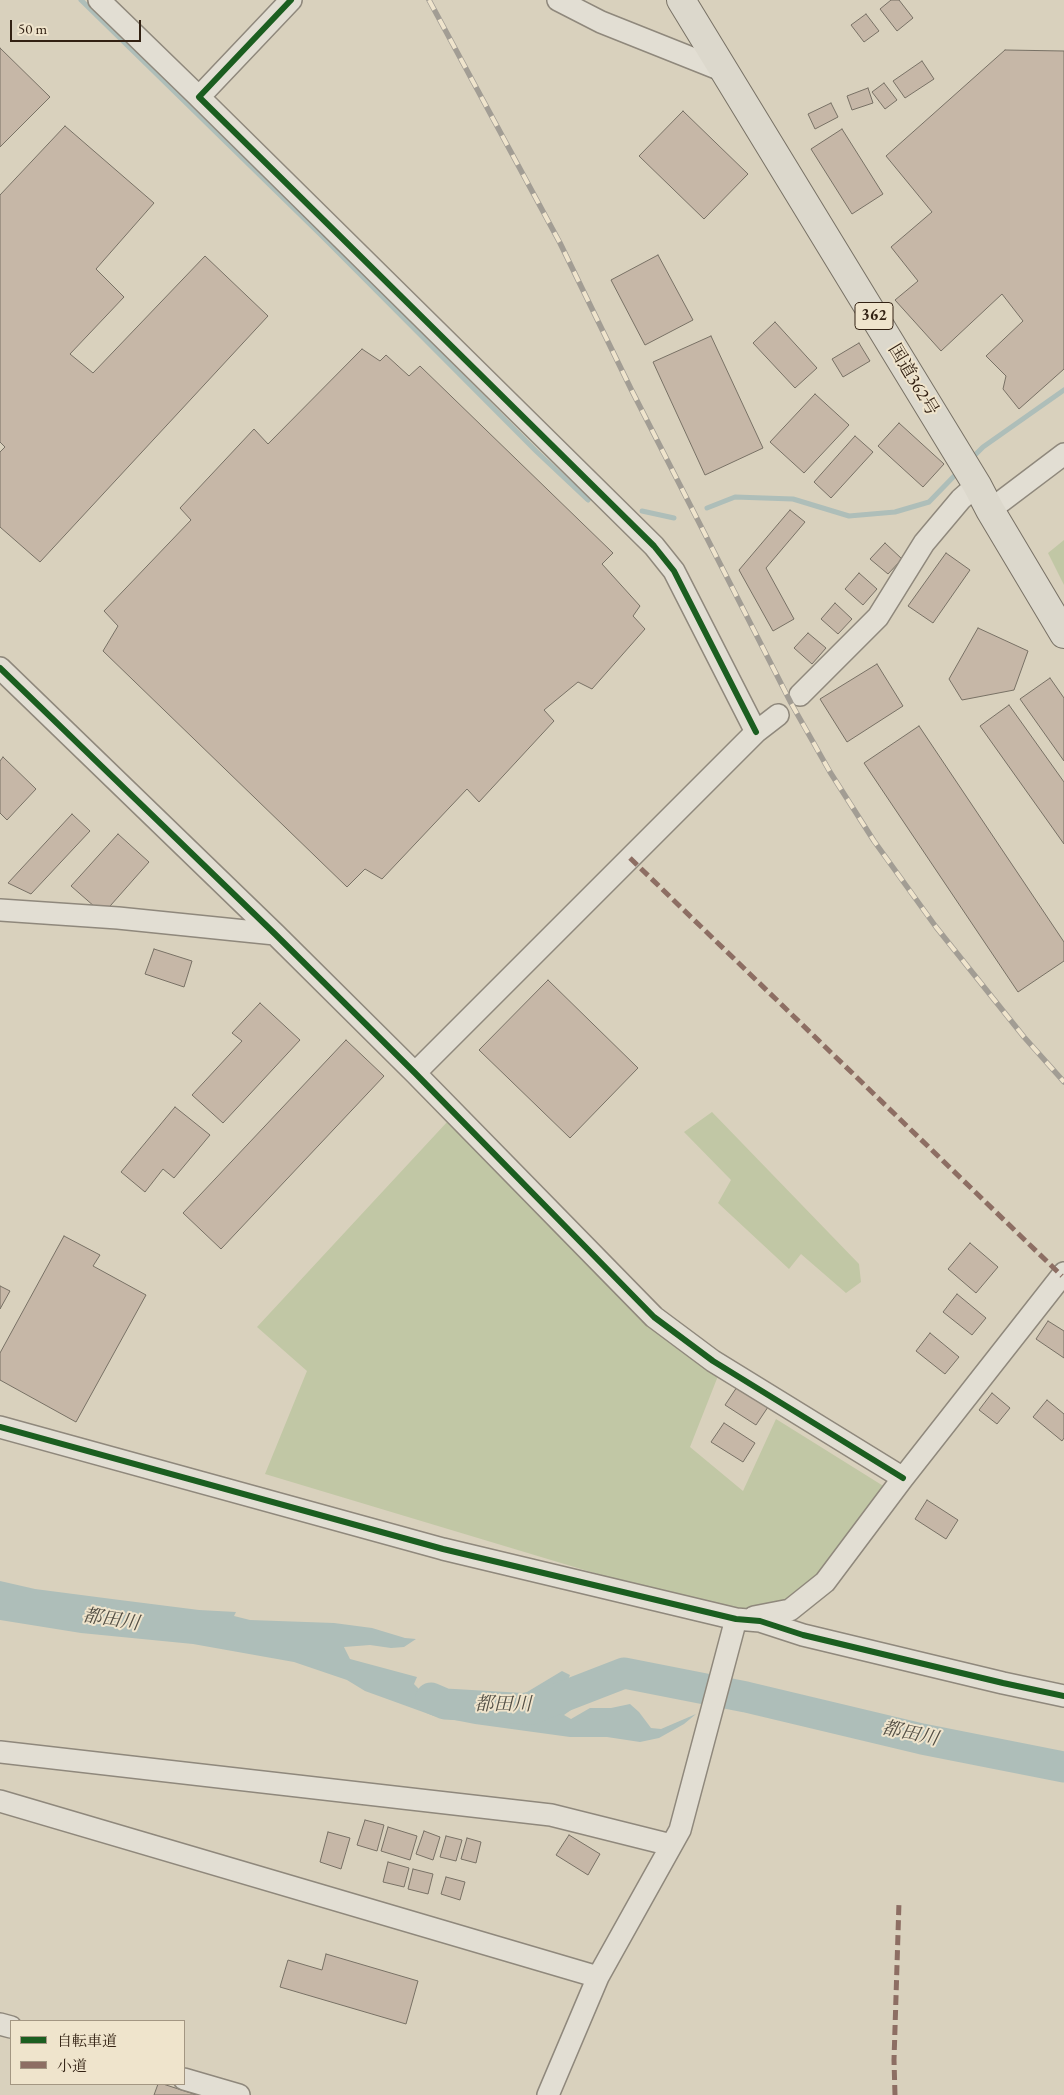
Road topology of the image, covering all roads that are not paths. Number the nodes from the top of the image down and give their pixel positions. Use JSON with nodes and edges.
{"nodes":[{"id":1,"x":99,"y":0,"type":"edge"},
{"id":2,"x":292,"y":0,"type":"edge"},
{"id":3,"x":558,"y":0,"type":"edge"},
{"id":4,"x":681,"y":0,"type":"edge"},
{"id":5,"x":724,"y":71,"type":"junction"},
{"id":6,"x":199,"y":97,"type":"junction"},
{"id":7,"x":1064,"y":454,"type":"edge"},
{"id":8,"x":976,"y":485,"type":"junction"},
{"id":9,"x":990,"y":510,"type":"junction"},
{"id":10,"x":1064,"y":634,"type":"edge"},
{"id":11,"x":0,"y":668,"type":"edge"},
{"id":12,"x":800,"y":695,"type":"dead end"},
{"id":13,"x":778,"y":714,"type":"dead end"},
{"id":14,"x":756,"y":732,"type":"junction"},
{"id":15,"x":0,"y":910,"type":"edge"},
{"id":16,"x":274,"y":934,"type":"junction"},
{"id":17,"x":416,"y":1073,"type":"junction"},
{"id":18,"x":1064,"y":1273,"type":"edge"},
{"id":19,"x":0,"y":1427,"type":"edge"},
{"id":20,"x":903,"y":1478,"type":"junction"},
{"id":21,"x":736,"y":1619,"type":"junction"},
{"id":22,"x":1064,"y":1696,"type":"edge"},
{"id":23,"x":0,"y":1752,"type":"edge"},
{"id":24,"x":0,"y":1801,"type":"edge"},
{"id":25,"x":675,"y":1838,"type":"junction"},
{"id":26,"x":598,"y":1978,"type":"junction"},
{"id":27,"x":185,"y":2079,"type":"edge"},
{"id":28,"x":239,"y":2095,"type":"edge"},
{"id":29,"x":548,"y":2095,"type":"edge"}],
"edges":[{"from":1,"to":6,"type":"street"},
{"from":2,"to":6,"type":"street"},
{"from":3,"to":5,"type":"street"},
{"from":4,"to":5,"type":"highway","name":"国道362号","number":"362"},
{"from":5,"to":8,"type":"highway","name":"国道362号","number":"362"},
{"from":6,"to":14,"type":"street"},
{"from":7,"to":9,"type":"street"},
{"from":8,"to":9,"type":"highway","name":"国道362号","number":"362"},
{"from":8,"to":12,"type":"street"},
{"from":9,"to":10,"type":"highway","name":"国道362号","number":"362"},
{"from":11,"to":16,"type":"street"},
{"from":13,"to":14,"type":"street"},
{"from":14,"to":17,"type":"street"},
{"from":15,"to":16,"type":"street"},
{"from":16,"to":17,"type":"street"},
{"from":17,"to":20,"type":"street"},
{"from":18,"to":20,"type":"street"},
{"from":19,"to":21,"type":"street"},
{"from":20,"to":21,"type":"street"},
{"from":21,"to":22,"type":"street"},
{"from":21,"to":25,"type":"street"},
{"from":23,"to":25,"type":"street"},
{"from":24,"to":26,"type":"street"},
{"from":25,"to":26,"type":"street"},
{"from":26,"to":29,"type":"street"},
{"from":27,"to":28,"type":"street"}]}
